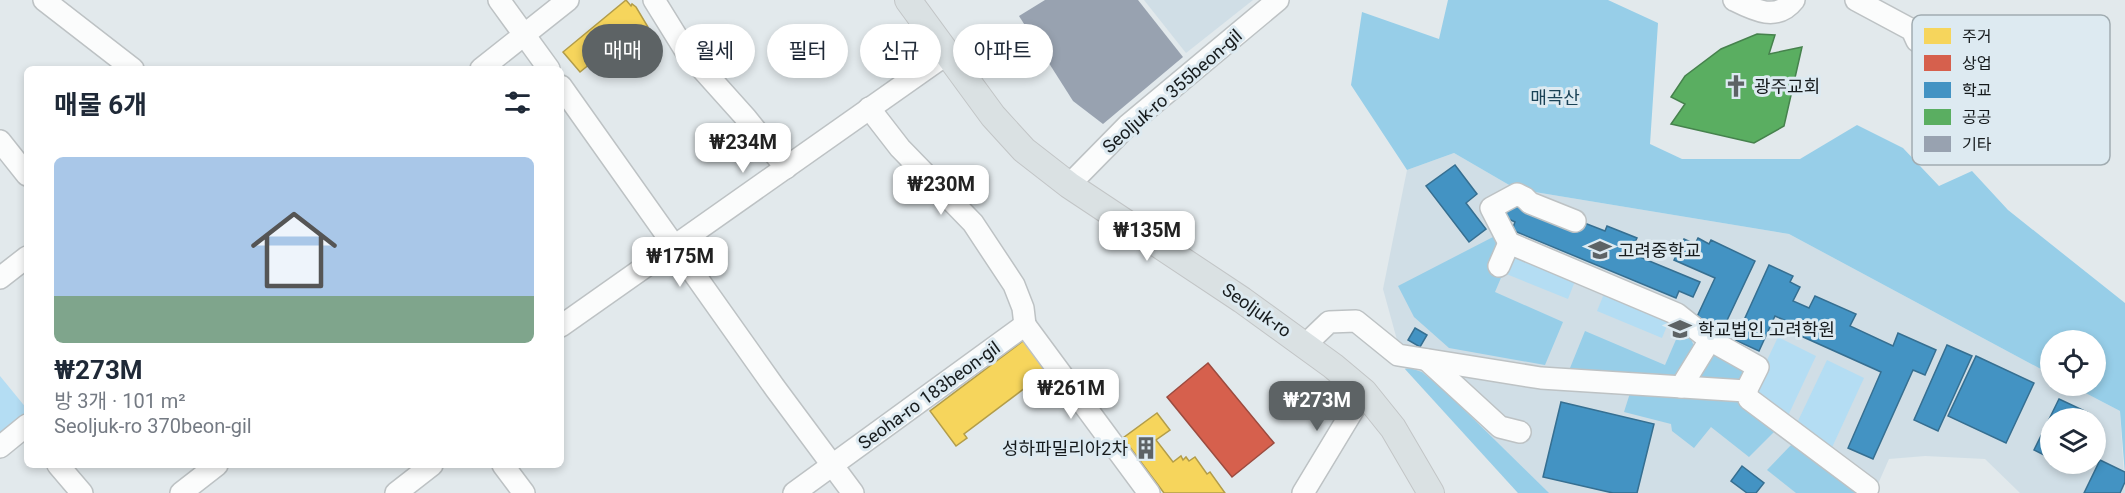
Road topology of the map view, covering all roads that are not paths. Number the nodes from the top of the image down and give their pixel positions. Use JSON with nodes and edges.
{"nodes":[{"id":1,"x":44,"y":0,"type":"edge"},
{"id":2,"x":499,"y":0,"type":"edge"},
{"id":3,"x":568,"y":0,"type":"edge"},
{"id":4,"x":654,"y":0,"type":"edge"},
{"id":5,"x":908,"y":0,"type":"edge"},
{"id":6,"x":1278,"y":0,"type":"edge"},
{"id":7,"x":1734,"y":0,"type":"edge"},
{"id":8,"x":1794,"y":0,"type":"edge"},
{"id":9,"x":1856,"y":0,"type":"edge"},
{"id":10,"x":1912,"y":30,"type":"edge"},
{"id":11,"x":524,"y":34,"type":"junction"},
{"id":12,"x":947,"y":54,"type":"junction"},
{"id":13,"x":129,"y":66,"type":"edge"},
{"id":14,"x":485,"y":66,"type":"edge"},
{"id":15,"x":547,"y":66,"type":"edge"},
{"id":16,"x":564,"y":90,"type":"edge"},
{"id":17,"x":870,"y":108,"type":"junction"},
{"id":18,"x":0,"y":141,"type":"edge"},
{"id":19,"x":786,"y":168,"type":"junction"},
{"id":20,"x":24,"y":171,"type":"edge"},
{"id":21,"x":1069,"y":184,"type":"junction"},
{"id":22,"x":1575,"y":221,"type":"dead end"},
{"id":23,"x":1509,"y":243,"type":"junction"},
{"id":24,"x":674,"y":246,"type":"junction"},
{"id":25,"x":24,"y":259,"type":"edge"},
{"id":26,"x":1499,"y":266,"type":"dead end"},
{"id":27,"x":0,"y":278,"type":"edge"},
{"id":28,"x":564,"y":324,"type":"edge"},
{"id":29,"x":1025,"y":325,"type":"junction"},
{"id":30,"x":1710,"y":340,"type":"junction"},
{"id":31,"x":1305,"y":345,"type":"junction"},
{"id":32,"x":1428,"y":360,"type":"junction"},
{"id":33,"x":1681,"y":387,"type":"junction"},
{"id":34,"x":1746,"y":391,"type":"junction"},
{"id":35,"x":1364,"y":392,"type":"junction"},
{"id":36,"x":24,"y":428,"type":"edge"},
{"id":37,"x":1520,"y":432,"type":"dead end"},
{"id":38,"x":0,"y":447,"type":"edge"},
{"id":39,"x":833,"y":464,"type":"junction"},
{"id":40,"x":61,"y":468,"type":"edge"},
{"id":41,"x":213,"y":468,"type":"edge"},
{"id":42,"x":428,"y":468,"type":"edge"},
{"id":43,"x":504,"y":468,"type":"edge"},
{"id":44,"x":1868,"y":488,"type":"dead end"},
{"id":45,"x":515,"y":490,"type":"edge"},
{"id":46,"x":82,"y":493,"type":"edge"},
{"id":47,"x":181,"y":493,"type":"edge"},
{"id":48,"x":396,"y":493,"type":"edge"},
{"id":49,"x":794,"y":493,"type":"edge"},
{"id":50,"x":853,"y":493,"type":"edge"},
{"id":51,"x":1149,"y":493,"type":"edge"},
{"id":52,"x":1303,"y":493,"type":"edge"},
{"id":53,"x":1431,"y":493,"type":"edge"}],
"edges":[{"from":1,"to":13,"type":"street"},
{"from":2,"to":11,"type":"street"},
{"from":3,"to":11,"type":"street"},
{"from":4,"to":19,"type":"street"},
{"from":5,"to":12,"type":"main road","name":"Seoljuk-ro"},
{"from":6,"to":21,"type":"street","name":"Seoljuk-ro 355beon-gil"},
{"from":7,"to":8,"type":"street"},
{"from":9,"to":10,"type":"street"},
{"from":11,"to":14,"type":"street"},
{"from":11,"to":15,"type":"street"},
{"from":12,"to":17,"type":"street"},
{"from":12,"to":21,"type":"main road","name":"Seoljuk-ro"},
{"from":16,"to":24,"type":"street"},
{"from":17,"to":19,"type":"street"},
{"from":17,"to":29,"type":"street"},
{"from":18,"to":20,"type":"street"},
{"from":19,"to":24,"type":"street"},
{"from":21,"to":31,"type":"main road","name":"Seoljuk-ro"},
{"from":22,"to":23,"type":"street"},
{"from":23,"to":26,"type":"street"},
{"from":23,"to":30,"type":"street"},
{"from":24,"to":28,"type":"street"},
{"from":24,"to":39,"type":"street"},
{"from":25,"to":27,"type":"street"},
{"from":29,"to":39,"type":"street","name":"Seoha-ro 183beon-gil"},
{"from":29,"to":51,"type":"street"},
{"from":30,"to":33,"type":"street"},
{"from":30,"to":34,"type":"street"},
{"from":31,"to":32,"type":"street"},
{"from":31,"to":35,"type":"main road","name":"Seoljuk-ro"},
{"from":32,"to":33,"type":"street"},
{"from":32,"to":37,"type":"street"},
{"from":33,"to":34,"type":"street"},
{"from":34,"to":44,"type":"street"},
{"from":35,"to":52,"type":"street"},
{"from":35,"to":53,"type":"main road","name":"Seoljuk-ro"},
{"from":36,"to":38,"type":"street"},
{"from":39,"to":49,"type":"street","name":"Seoha-ro 183beon-gil"},
{"from":39,"to":50,"type":"street"},
{"from":40,"to":46,"type":"street"},
{"from":41,"to":47,"type":"street"},
{"from":42,"to":48,"type":"street"},
{"from":43,"to":45,"type":"street"}]}
